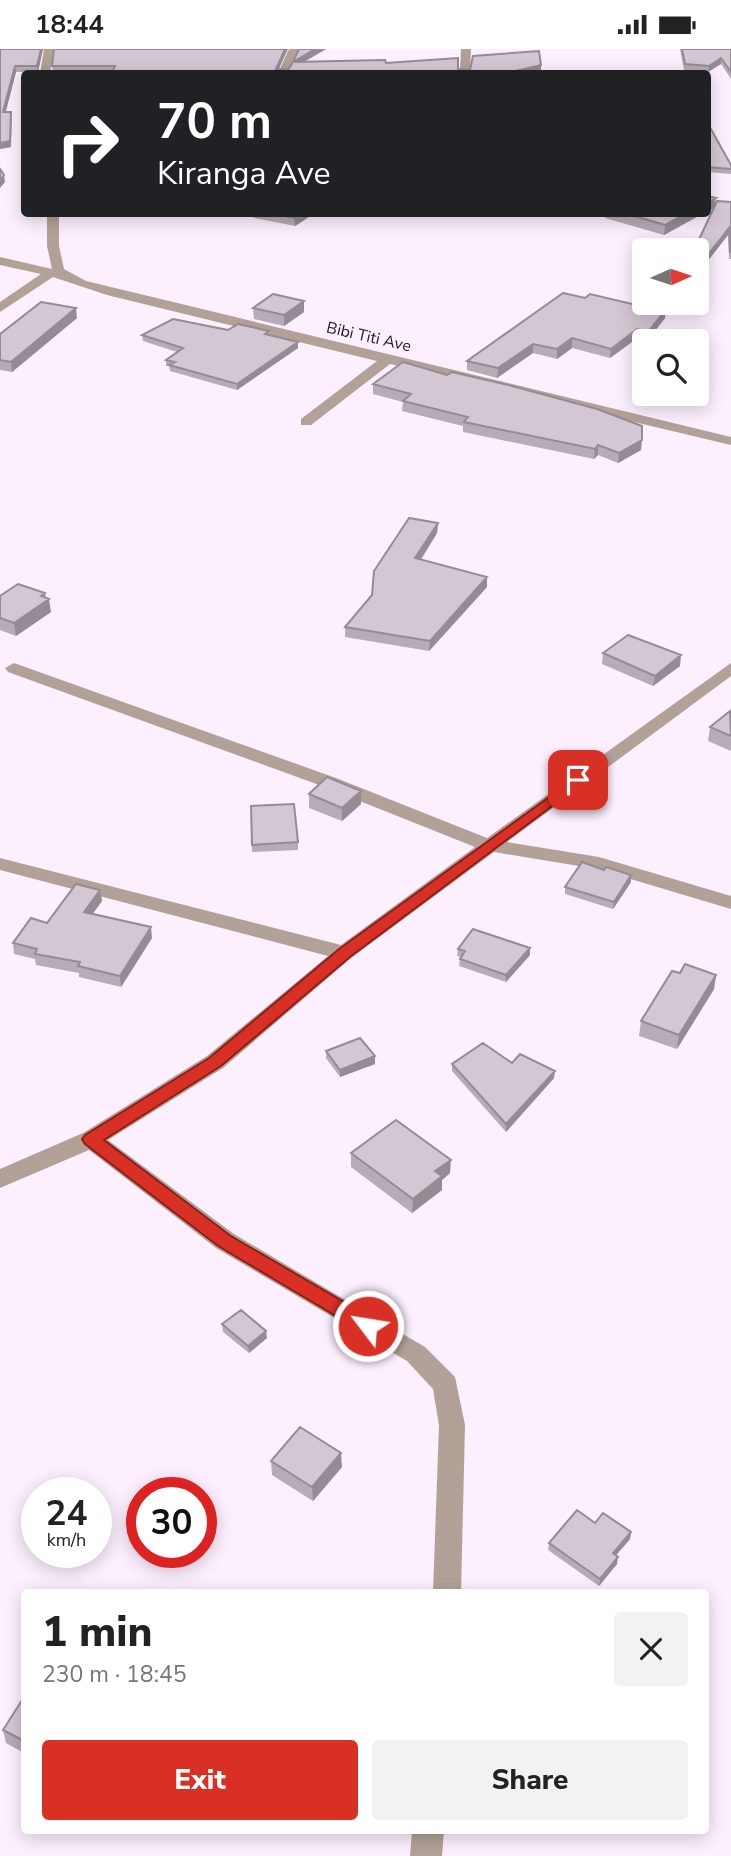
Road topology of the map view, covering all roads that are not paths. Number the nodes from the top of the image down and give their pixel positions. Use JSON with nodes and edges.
{"nodes":[{"id":1,"x":49,"y":49,"type":"edge"},
{"id":2,"x":294,"y":49,"type":"edge"},
{"id":3,"x":466,"y":49,"type":"edge"},
{"id":4,"x":45,"y":70,"type":"edge"},
{"id":5,"x":284,"y":70,"type":"edge"},
{"id":6,"x":465,"y":70,"type":"edge"},
{"id":7,"x":53,"y":217,"type":"edge"},
{"id":8,"x":0,"y":261,"type":"edge"},
{"id":9,"x":56,"y":274,"type":"junction"},
{"id":10,"x":0,"y":308,"type":"edge"},
{"id":11,"x":388,"y":359,"type":"junction"},
{"id":12,"x":306,"y":422,"type":"dead end"},
{"id":13,"x":731,"y":440,"type":"edge"},
{"id":14,"x":731,"y":668,"type":"edge"},
{"id":15,"x":14,"y":669,"type":"dead end"},
{"id":16,"x":488,"y":845,"type":"junction"},
{"id":17,"x":0,"y":864,"type":"edge"},
{"id":18,"x":731,"y":902,"type":"edge"},
{"id":19,"x":344,"y":953,"type":"junction"},
{"id":20,"x":91,"y":1139,"type":"junction"},
{"id":21,"x":0,"y":1179,"type":"edge"},
{"id":22,"x":447,"y":1589,"type":"edge"},
{"id":23,"x":428,"y":1834,"type":"edge"},
{"id":24,"x":426,"y":1856,"type":"edge"}],
"edges":[{"from":1,"to":4,"type":"street"},
{"from":2,"to":5,"type":"street"},
{"from":3,"to":6,"type":"street"},
{"from":7,"to":9,"type":"street"},
{"from":8,"to":9,"type":"street","name":"Bibi Titi Ave"},
{"from":9,"to":10,"type":"street"},
{"from":9,"to":11,"type":"street","name":"Bibi Titi Ave"},
{"from":11,"to":12,"type":"street"},
{"from":11,"to":13,"type":"street","name":"Bibi Titi Ave"},
{"from":14,"to":16,"type":"street"},
{"from":15,"to":16,"type":"street"},
{"from":16,"to":18,"type":"street"},
{"from":16,"to":19,"type":"street"},
{"from":17,"to":19,"type":"street"},
{"from":19,"to":20,"type":"street"},
{"from":20,"to":21,"type":"street"},
{"from":20,"to":22,"type":"street"},
{"from":23,"to":24,"type":"street"}]}
